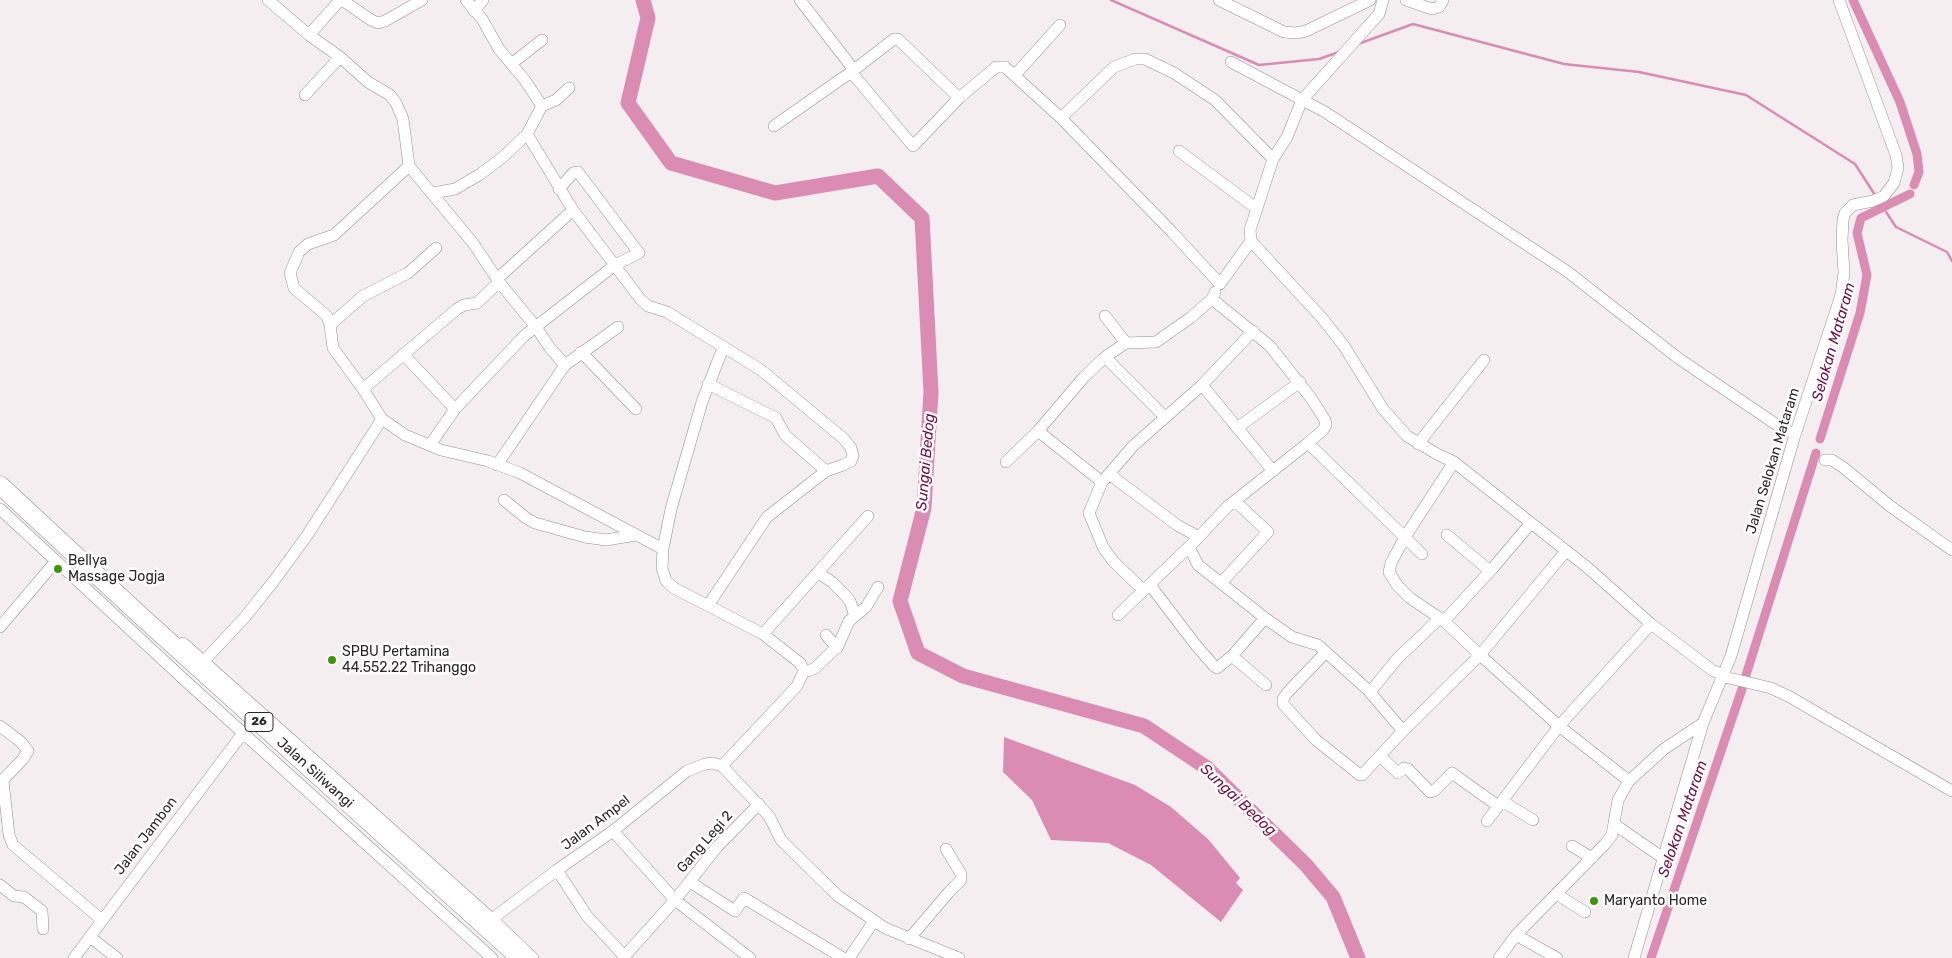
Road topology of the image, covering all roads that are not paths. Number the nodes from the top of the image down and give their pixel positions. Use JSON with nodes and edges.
{"nodes":[{"id":1,"x":268,"y":0,"type":"edge"},
{"id":2,"x":341,"y":0,"type":"edge"},
{"id":3,"x":422,"y":0,"type":"edge"},
{"id":4,"x":466,"y":0,"type":"edge"},
{"id":5,"x":483,"y":0,"type":"edge"},
{"id":6,"x":800,"y":0,"type":"edge"},
{"id":7,"x":1219,"y":0,"type":"edge"},
{"id":8,"x":1370,"y":0,"type":"edge"},
{"id":9,"x":1383,"y":0,"type":"edge"},
{"id":10,"x":1406,"y":0,"type":"edge"},
{"id":11,"x":1443,"y":0,"type":"edge"},
{"id":12,"x":1839,"y":0,"type":"edge"},
{"id":13,"x":474,"y":11,"type":"junction"},
{"id":14,"x":1060,"y":25,"type":"dead end"},
{"id":15,"x":309,"y":35,"type":"junction"},
{"id":16,"x":542,"y":40,"type":"dead end"},
{"id":17,"x":340,"y":57,"type":"junction"},
{"id":18,"x":1231,"y":62,"type":"dead end"},
{"id":19,"x":511,"y":64,"type":"junction"},
{"id":20,"x":853,"y":71,"type":"junction"},
{"id":21,"x":1015,"y":75,"type":"junction"},
{"id":22,"x":568,"y":88,"type":"dead end"},
{"id":23,"x":305,"y":95,"type":"dead end"},
{"id":24,"x":959,"y":98,"type":"junction"},
{"id":25,"x":1302,"y":100,"type":"junction"},
{"id":26,"x":542,"y":106,"type":"junction"},
{"id":27,"x":1061,"y":118,"type":"junction"},
{"id":28,"x":774,"y":126,"type":"dead end"},
{"id":29,"x":527,"y":134,"type":"junction"},
{"id":30,"x":1179,"y":151,"type":"dead end"},
{"id":31,"x":1273,"y":159,"type":"junction"},
{"id":32,"x":410,"y":166,"type":"junction"},
{"id":33,"x":560,"y":189,"type":"junction"},
{"id":34,"x":433,"y":193,"type":"junction"},
{"id":35,"x":1257,"y":209,"type":"junction"},
{"id":36,"x":573,"y":210,"type":"junction"},
{"id":37,"x":1251,"y":241,"type":"junction"},
{"id":38,"x":436,"y":248,"type":"dead end"},
{"id":39,"x":615,"y":265,"type":"junction"},
{"id":40,"x":498,"y":280,"type":"junction"},
{"id":41,"x":1220,"y":284,"type":"junction"},
{"id":42,"x":1212,"y":299,"type":"junction"},
{"id":43,"x":1105,"y":316,"type":"dead end"},
{"id":44,"x":330,"y":325,"type":"junction"},
{"id":45,"x":536,"y":326,"type":"junction"},
{"id":46,"x":618,"y":327,"type":"dead end"},
{"id":47,"x":1253,"y":331,"type":"junction"},
{"id":48,"x":1126,"y":343,"type":"junction"},
{"id":49,"x":723,"y":348,"type":"junction"},
{"id":50,"x":582,"y":352,"type":"junction"},
{"id":51,"x":403,"y":354,"type":"junction"},
{"id":52,"x":1105,"y":357,"type":"junction"},
{"id":53,"x":1484,"y":360,"type":"dead end"},
{"id":54,"x":565,"y":365,"type":"junction"},
{"id":55,"x":1300,"y":382,"type":"junction"},
{"id":56,"x":708,"y":384,"type":"junction"},
{"id":57,"x":1202,"y":385,"type":"junction"},
{"id":58,"x":363,"y":389,"type":"junction"},
{"id":59,"x":636,"y":408,"type":"dead end"},
{"id":60,"x":455,"y":409,"type":"junction"},
{"id":61,"x":1165,"y":417,"type":"junction"},
{"id":62,"x":382,"y":419,"type":"junction"},
{"id":63,"x":1237,"y":428,"type":"junction"},
{"id":64,"x":1038,"y":431,"type":"junction"},
{"id":65,"x":1795,"y":434,"type":"junction"},
{"id":66,"x":1308,"y":443,"type":"junction"},
{"id":67,"x":1418,"y":444,"type":"junction"},
{"id":68,"x":430,"y":445,"type":"junction"},
{"id":69,"x":1825,"y":460,"type":"dead end"},
{"id":70,"x":1006,"y":462,"type":"dead end"},
{"id":71,"x":1454,"y":462,"type":"junction"},
{"id":72,"x":497,"y":465,"type":"junction"},
{"id":73,"x":826,"y":471,"type":"junction"},
{"id":74,"x":1273,"y":471,"type":"junction"},
{"id":75,"x":0,"y":474,"type":"edge"},
{"id":76,"x":1106,"y":478,"type":"junction"},
{"id":77,"x":0,"y":485,"type":"edge"},
{"id":78,"x":504,"y":500,"type":"dead end"},
{"id":79,"x":0,"y":501,"type":"edge"},
{"id":80,"x":1234,"y":502,"type":"junction"},
{"id":81,"x":0,"y":509,"type":"edge"},
{"id":82,"x":868,"y":516,"type":"dead end"},
{"id":83,"x":1531,"y":523,"type":"junction"},
{"id":84,"x":636,"y":535,"type":"junction"},
{"id":85,"x":1447,"y":535,"type":"dead end"},
{"id":86,"x":1200,"y":537,"type":"junction"},
{"id":87,"x":1405,"y":537,"type":"junction"},
{"id":88,"x":1189,"y":547,"type":"junction"},
{"id":89,"x":663,"y":549,"type":"junction"},
{"id":90,"x":1952,"y":550,"type":"edge"},
{"id":91,"x":1566,"y":551,"type":"junction"},
{"id":92,"x":1422,"y":554,"type":"dead end"},
{"id":93,"x":56,"y":560,"type":"junction"},
{"id":94,"x":1490,"y":571,"type":"junction"},
{"id":95,"x":816,"y":574,"type":"junction"},
{"id":96,"x":1221,"y":583,"type":"junction"},
{"id":97,"x":878,"y":587,"type":"dead end"},
{"id":98,"x":1146,"y":587,"type":"junction"},
{"id":99,"x":709,"y":604,"type":"junction"},
{"id":100,"x":144,"y":613,"type":"junction"},
{"id":101,"x":1118,"y":615,"type":"dead end"},
{"id":102,"x":856,"y":616,"type":"junction"},
{"id":103,"x":1265,"y":618,"type":"junction"},
{"id":104,"x":1442,"y":619,"type":"junction"},
{"id":105,"x":1651,"y":624,"type":"junction"},
{"id":106,"x":0,"y":627,"type":"edge"},
{"id":107,"x":763,"y":634,"type":"junction"},
{"id":108,"x":826,"y":635,"type":"dead end"},
{"id":109,"x":837,"y":648,"type":"junction"},
{"id":110,"x":1326,"y":652,"type":"junction"},
{"id":111,"x":1480,"y":655,"type":"junction"},
{"id":112,"x":1232,"y":656,"type":"junction"},
{"id":113,"x":204,"y":660,"type":"junction"},
{"id":114,"x":804,"y":671,"type":"junction"},
{"id":115,"x":1726,"y":677,"type":"junction"},
{"id":116,"x":1266,"y":685,"type":"dead end"},
{"id":117,"x":1370,"y":692,"type":"junction"},
{"id":118,"x":1703,"y":723,"type":"junction"},
{"id":119,"x":0,"y":726,"type":"edge"},
{"id":120,"x":1559,"y":726,"type":"junction"},
{"id":121,"x":1404,"y":731,"type":"junction"},
{"id":122,"x":243,"y":733,"type":"junction"},
{"id":123,"x":1380,"y":756,"type":"junction"},
{"id":124,"x":722,"y":766,"type":"junction"},
{"id":125,"x":1629,"y":781,"type":"junction"},
{"id":126,"x":1,"y":782,"type":"edge"},
{"id":127,"x":1952,"y":791,"type":"edge"},
{"id":128,"x":759,"y":804,"type":"junction"},
{"id":129,"x":1500,"y":804,"type":"junction"},
{"id":130,"x":1533,"y":820,"type":"dead end"},
{"id":131,"x":1487,"y":821,"type":"dead end"},
{"id":132,"x":1614,"y":824,"type":"junction"},
{"id":133,"x":612,"y":831,"type":"junction"},
{"id":134,"x":1572,"y":846,"type":"dead end"},
{"id":135,"x":946,"y":849,"type":"dead end"},
{"id":136,"x":1592,"y":858,"type":"junction"},
{"id":137,"x":1664,"y":858,"type":"junction"},
{"id":138,"x":557,"y":870,"type":"junction"},
{"id":139,"x":690,"y":882,"type":"junction"},
{"id":140,"x":0,"y":885,"type":"edge"},
{"id":141,"x":1556,"y":894,"type":"junction"},
{"id":142,"x":676,"y":900,"type":"junction"},
{"id":143,"x":1585,"y":912,"type":"dead end"},
{"id":144,"x":492,"y":919,"type":"junction"},
{"id":145,"x":102,"y":920,"type":"junction"},
{"id":146,"x":874,"y":921,"type":"junction"},
{"id":147,"x":43,"y":929,"type":"dead end"},
{"id":148,"x":1516,"y":934,"type":"junction"},
{"id":149,"x":90,"y":937,"type":"junction"},
{"id":150,"x":909,"y":939,"type":"junction"},
{"id":151,"x":933,"y":953,"type":"edge"},
{"id":152,"x":624,"y":957,"type":"edge"},
{"id":153,"x":75,"y":958,"type":"edge"},
{"id":154,"x":117,"y":958,"type":"edge"},
{"id":155,"x":492,"y":958,"type":"edge"},
{"id":156,"x":502,"y":958,"type":"edge"},
{"id":157,"x":520,"y":958,"type":"edge"},
{"id":158,"x":533,"y":958,"type":"edge"},
{"id":159,"x":750,"y":958,"type":"edge"},
{"id":160,"x":843,"y":958,"type":"edge"},
{"id":161,"x":849,"y":958,"type":"edge"},
{"id":162,"x":959,"y":958,"type":"edge"},
{"id":163,"x":1500,"y":958,"type":"edge"},
{"id":164,"x":1557,"y":958,"type":"edge"},
{"id":165,"x":1634,"y":958,"type":"edge"}],
"edges":[{"from":1,"to":15,"type":"street"},
{"from":2,"to":3,"type":"street"},
{"from":2,"to":15,"type":"street"},
{"from":4,"to":13,"type":"street"},
{"from":5,"to":13,"type":"street"},
{"from":6,"to":20,"type":"street"},
{"from":7,"to":8,"type":"street"},
{"from":9,"to":25,"type":"street"},
{"from":10,"to":11,"type":"street"},
{"from":12,"to":65,"type":"street","name":"Jalan Selokan Mataram"},
{"from":13,"to":19,"type":"street"},
{"from":14,"to":21,"type":"street"},
{"from":15,"to":17,"type":"street"},
{"from":16,"to":19,"type":"street"},
{"from":17,"to":23,"type":"street"},
{"from":17,"to":32,"type":"street"},
{"from":18,"to":25,"type":"street"},
{"from":19,"to":26,"type":"street"},
{"from":20,"to":24,"type":"street"},
{"from":20,"to":24,"type":"street"},
{"from":20,"to":28,"type":"street"},
{"from":21,"to":24,"type":"street"},
{"from":21,"to":27,"type":"street"},
{"from":22,"to":26,"type":"street"},
{"from":25,"to":31,"type":"street"},
{"from":25,"to":65,"type":"street"},
{"from":26,"to":29,"type":"street"},
{"from":27,"to":31,"type":"street"},
{"from":27,"to":41,"type":"street"},
{"from":29,"to":33,"type":"street"},
{"from":29,"to":34,"type":"street"},
{"from":30,"to":35,"type":"street"},
{"from":31,"to":35,"type":"street"},
{"from":32,"to":34,"type":"street"},
{"from":32,"to":44,"type":"street"},
{"from":33,"to":36,"type":"street"},
{"from":33,"to":39,"type":"street"},
{"from":34,"to":40,"type":"street"},
{"from":35,"to":37,"type":"street"},
{"from":36,"to":39,"type":"street"},
{"from":36,"to":40,"type":"street"},
{"from":37,"to":41,"type":"street"},
{"from":37,"to":67,"type":"street"},
{"from":38,"to":44,"type":"street"},
{"from":39,"to":45,"type":"street"},
{"from":39,"to":49,"type":"street"},
{"from":40,"to":45,"type":"street"},
{"from":40,"to":51,"type":"street"},
{"from":41,"to":42,"type":"street"},
{"from":42,"to":47,"type":"street"},
{"from":42,"to":48,"type":"street"},
{"from":43,"to":48,"type":"street"},
{"from":44,"to":58,"type":"street"},
{"from":45,"to":54,"type":"street"},
{"from":45,"to":60,"type":"street"},
{"from":46,"to":50,"type":"street"},
{"from":47,"to":55,"type":"street"},
{"from":47,"to":57,"type":"street"},
{"from":48,"to":52,"type":"street"},
{"from":49,"to":56,"type":"street"},
{"from":49,"to":73,"type":"street"},
{"from":50,"to":54,"type":"street"},
{"from":50,"to":59,"type":"street"},
{"from":51,"to":58,"type":"street"},
{"from":51,"to":60,"type":"street"},
{"from":52,"to":61,"type":"street"},
{"from":52,"to":64,"type":"street"},
{"from":53,"to":67,"type":"street"},
{"from":54,"to":72,"type":"street"},
{"from":55,"to":63,"type":"street"},
{"from":55,"to":66,"type":"street"},
{"from":56,"to":73,"type":"street"},
{"from":56,"to":89,"type":"street"},
{"from":57,"to":61,"type":"street"},
{"from":57,"to":63,"type":"street"},
{"from":58,"to":62,"type":"street"},
{"from":60,"to":68,"type":"street"},
{"from":61,"to":76,"type":"street"},
{"from":62,"to":68,"type":"street"},
{"from":62,"to":113,"type":"street"},
{"from":63,"to":74,"type":"street"},
{"from":64,"to":70,"type":"street"},
{"from":64,"to":76,"type":"street"},
{"from":65,"to":115,"type":"street","name":"Jalan Selokan Mataram"},
{"from":66,"to":74,"type":"street"},
{"from":66,"to":87,"type":"street"},
{"from":67,"to":71,"type":"street"},
{"from":68,"to":72,"type":"street"},
{"from":69,"to":90,"type":"street"},
{"from":71,"to":83,"type":"street"},
{"from":71,"to":87,"type":"street"},
{"from":72,"to":84,"type":"street"},
{"from":73,"to":99,"type":"street"},
{"from":74,"to":80,"type":"street"},
{"from":75,"to":100,"type":"street"},
{"from":76,"to":86,"type":"street"},
{"from":76,"to":98,"type":"street"},
{"from":77,"to":100,"type":"highway","name":"Jalan Siliwangi","number":"26"},
{"from":78,"to":84,"type":"street"},
{"from":79,"to":156,"type":"highway","name":"Jalan Siliwangi","number":"26"},
{"from":80,"to":86,"type":"street"},
{"from":80,"to":96,"type":"street"},
{"from":81,"to":93,"type":"street"},
{"from":82,"to":95,"type":"street"},
{"from":83,"to":91,"type":"street"},
{"from":83,"to":94,"type":"street"},
{"from":84,"to":89,"type":"street"},
{"from":85,"to":94,"type":"street"},
{"from":86,"to":88,"type":"street"},
{"from":87,"to":92,"type":"street"},
{"from":87,"to":104,"type":"street"},
{"from":88,"to":96,"type":"street"},
{"from":88,"to":98,"type":"street"},
{"from":89,"to":99,"type":"street"},
{"from":91,"to":105,"type":"street"},
{"from":91,"to":111,"type":"street"},
{"from":93,"to":106,"type":"street"},
{"from":93,"to":122,"type":"street"},
{"from":94,"to":104,"type":"street"},
{"from":95,"to":102,"type":"street"},
{"from":95,"to":107,"type":"street"},
{"from":96,"to":103,"type":"street"},
{"from":97,"to":102,"type":"street"},
{"from":98,"to":101,"type":"street"},
{"from":98,"to":112,"type":"street"},
{"from":99,"to":107,"type":"street"},
{"from":100,"to":113,"type":"street"},
{"from":100,"to":157,"type":"highway","name":"Jalan Siliwangi","number":"26"},
{"from":102,"to":109,"type":"street"},
{"from":103,"to":110,"type":"street"},
{"from":103,"to":112,"type":"street"},
{"from":104,"to":111,"type":"street"},
{"from":104,"to":117,"type":"street"},
{"from":105,"to":115,"type":"street"},
{"from":105,"to":120,"type":"street"},
{"from":107,"to":114,"type":"street"},
{"from":108,"to":109,"type":"street"},
{"from":109,"to":114,"type":"street"},
{"from":110,"to":117,"type":"street"},
{"from":110,"to":123,"type":"street"},
{"from":111,"to":120,"type":"street"},
{"from":111,"to":121,"type":"street"},
{"from":112,"to":116,"type":"street"},
{"from":113,"to":144,"type":"street"},
{"from":114,"to":124,"type":"street"},
{"from":115,"to":118,"type":"street","name":"Jalan Selokan Mataram"},
{"from":115,"to":127,"type":"street"},
{"from":117,"to":121,"type":"street"},
{"from":118,"to":125,"type":"street"},
{"from":118,"to":137,"type":"street","name":"Jalan Selokan Mataram"},
{"from":119,"to":126,"type":"street"},
{"from":120,"to":125,"type":"street"},
{"from":120,"to":129,"type":"street"},
{"from":121,"to":123,"type":"street"},
{"from":122,"to":145,"type":"street","name":"Jalan Jambon"},
{"from":122,"to":155,"type":"street"},
{"from":123,"to":129,"type":"street"},
{"from":124,"to":128,"type":"street"},
{"from":124,"to":133,"type":"street","name":"Jalan Ampel"},
{"from":125,"to":132,"type":"street"},
{"from":126,"to":145,"type":"street"},
{"from":128,"to":139,"type":"street","name":"Gang Legi 2"},
{"from":128,"to":146,"type":"street"},
{"from":129,"to":130,"type":"street"},
{"from":129,"to":131,"type":"street"},
{"from":132,"to":136,"type":"street"},
{"from":132,"to":137,"type":"street"},
{"from":133,"to":138,"type":"street","name":"Jalan Ampel"},
{"from":133,"to":142,"type":"street"},
{"from":134,"to":136,"type":"street"},
{"from":135,"to":150,"type":"street"},
{"from":136,"to":141,"type":"street"},
{"from":137,"to":165,"type":"street","name":"Jalan Selokan Mataram"},
{"from":138,"to":144,"type":"street","name":"Jalan Ampel"},
{"from":138,"to":152,"type":"street"},
{"from":139,"to":142,"type":"street","name":"Gang Legi 2"},
{"from":139,"to":160,"type":"street"},
{"from":140,"to":147,"type":"street"},
{"from":141,"to":143,"type":"street"},
{"from":141,"to":148,"type":"street"},
{"from":142,"to":152,"type":"street","name":"Gang Legi 2"},
{"from":142,"to":159,"type":"street"},
{"from":144,"to":158,"type":"street"},
{"from":145,"to":149,"type":"street","name":"Jalan Jambon"},
{"from":146,"to":150,"type":"street"},
{"from":146,"to":161,"type":"street"},
{"from":148,"to":163,"type":"street"},
{"from":148,"to":164,"type":"street"},
{"from":149,"to":153,"type":"street","name":"Jalan Jambon"},
{"from":149,"to":154,"type":"street"},
{"from":150,"to":151,"type":"street"},
{"from":151,"to":162,"type":"street"}]}
